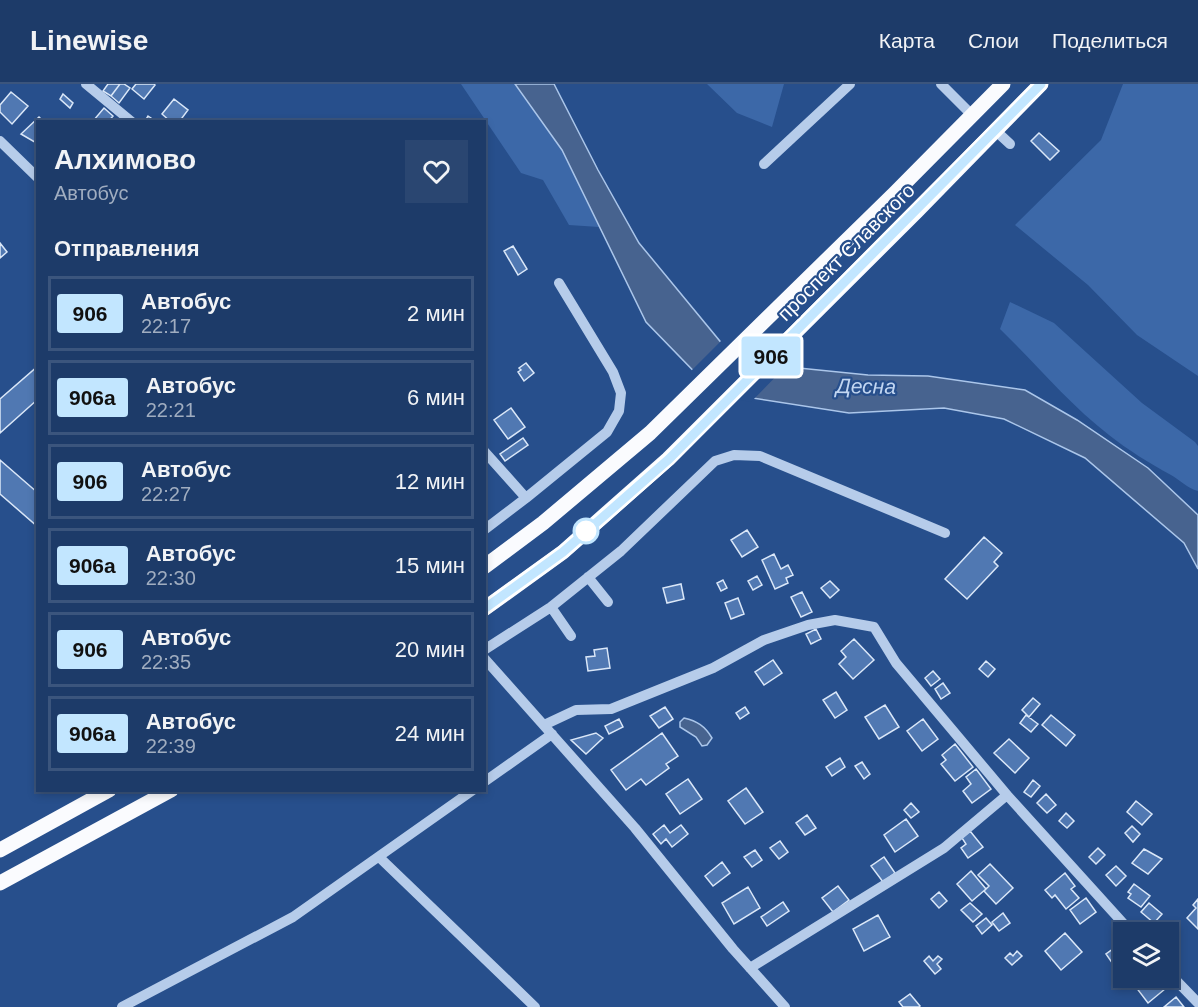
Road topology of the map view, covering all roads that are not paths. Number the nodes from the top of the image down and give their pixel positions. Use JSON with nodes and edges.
{"nodes":[{"id":1,"x":86,"y":84,"type":"edge"},
{"id":2,"x":850,"y":84,"type":"edge"},
{"id":3,"x":941,"y":84,"type":"edge"},
{"id":4,"x":1003,"y":84,"type":"edge"},
{"id":5,"x":1041,"y":84,"type":"edge"},
{"id":6,"x":972,"y":115,"type":"junction"},
{"id":7,"x":130,"y":120,"type":"edge"},
{"id":8,"x":996,"y":130,"type":"junction"},
{"id":9,"x":0,"y":141,"type":"edge"},
{"id":10,"x":1010,"y":144,"type":"dead end"},
{"id":11,"x":764,"y":164,"type":"dead end"},
{"id":12,"x":36,"y":176,"type":"edge"},
{"id":13,"x":559,"y":283,"type":"dead end"},
{"id":14,"x":486,"y":453,"type":"edge"},
{"id":15,"x":526,"y":498,"type":"junction"},
{"id":16,"x":486,"y":528,"type":"edge"},
{"id":17,"x":945,"y":533,"type":"dead end"},
{"id":18,"x":486,"y":566,"type":"edge"},
{"id":19,"x":588,"y":577,"type":"junction"},
{"id":20,"x":608,"y":602,"type":"dead end"},
{"id":21,"x":551,"y":606,"type":"junction"},
{"id":22,"x":486,"y":608,"type":"edge"},
{"id":23,"x":571,"y":636,"type":"dead end"},
{"id":24,"x":486,"y":649,"type":"edge"},
{"id":25,"x":486,"y":660,"type":"edge"},
{"id":26,"x":544,"y":725,"type":"junction"},
{"id":27,"x":552,"y":734,"type":"junction"},
{"id":28,"x":486,"y":781,"type":"edge"},
{"id":29,"x":105,"y":792,"type":"edge"},
{"id":30,"x":167,"y":792,"type":"edge"},
{"id":31,"x":470,"y":792,"type":"edge"},
{"id":32,"x":1007,"y":795,"type":"junction"},
{"id":33,"x":0,"y":850,"type":"edge"},
{"id":34,"x":379,"y":857,"type":"junction"},
{"id":35,"x":0,"y":883,"type":"edge"},
{"id":36,"x":1122,"y":922,"type":"edge"},
{"id":37,"x":750,"y":968,"type":"junction"},
{"id":38,"x":1179,"y":984,"type":"edge"},
{"id":39,"x":1198,"y":1004,"type":"edge"},
{"id":40,"x":122,"y":1007,"type":"edge"},
{"id":41,"x":535,"y":1007,"type":"edge"},
{"id":42,"x":785,"y":1007,"type":"edge"}],
"edges":[{"from":1,"to":7,"type":"street"},
{"from":2,"to":11,"type":"street"},
{"from":3,"to":6,"type":"street"},
{"from":4,"to":6,"type":"main road","name":"проспект Славского"},
{"from":5,"to":8,"type":"main road","name":"проспект Славского"},
{"from":6,"to":18,"type":"main road","name":"проспект Славского"},
{"from":8,"to":10,"type":"street"},
{"from":8,"to":22,"type":"main road","name":"проспект Славского"},
{"from":9,"to":12,"type":"street"},
{"from":13,"to":15,"type":"street"},
{"from":14,"to":15,"type":"street"},
{"from":15,"to":16,"type":"street"},
{"from":17,"to":19,"type":"street"},
{"from":19,"to":20,"type":"street"},
{"from":19,"to":21,"type":"street"},
{"from":21,"to":23,"type":"street"},
{"from":21,"to":24,"type":"street"},
{"from":25,"to":26,"type":"street"},
{"from":26,"to":27,"type":"street"},
{"from":26,"to":32,"type":"street"},
{"from":27,"to":28,"type":"street"},
{"from":27,"to":37,"type":"street"},
{"from":29,"to":33,"type":"main road"},
{"from":30,"to":35,"type":"main road"},
{"from":31,"to":34,"type":"street"},
{"from":32,"to":36,"type":"street"},
{"from":32,"to":37,"type":"street"},
{"from":34,"to":40,"type":"street"},
{"from":34,"to":41,"type":"street"},
{"from":37,"to":42,"type":"street"},
{"from":38,"to":39,"type":"street"}]}
